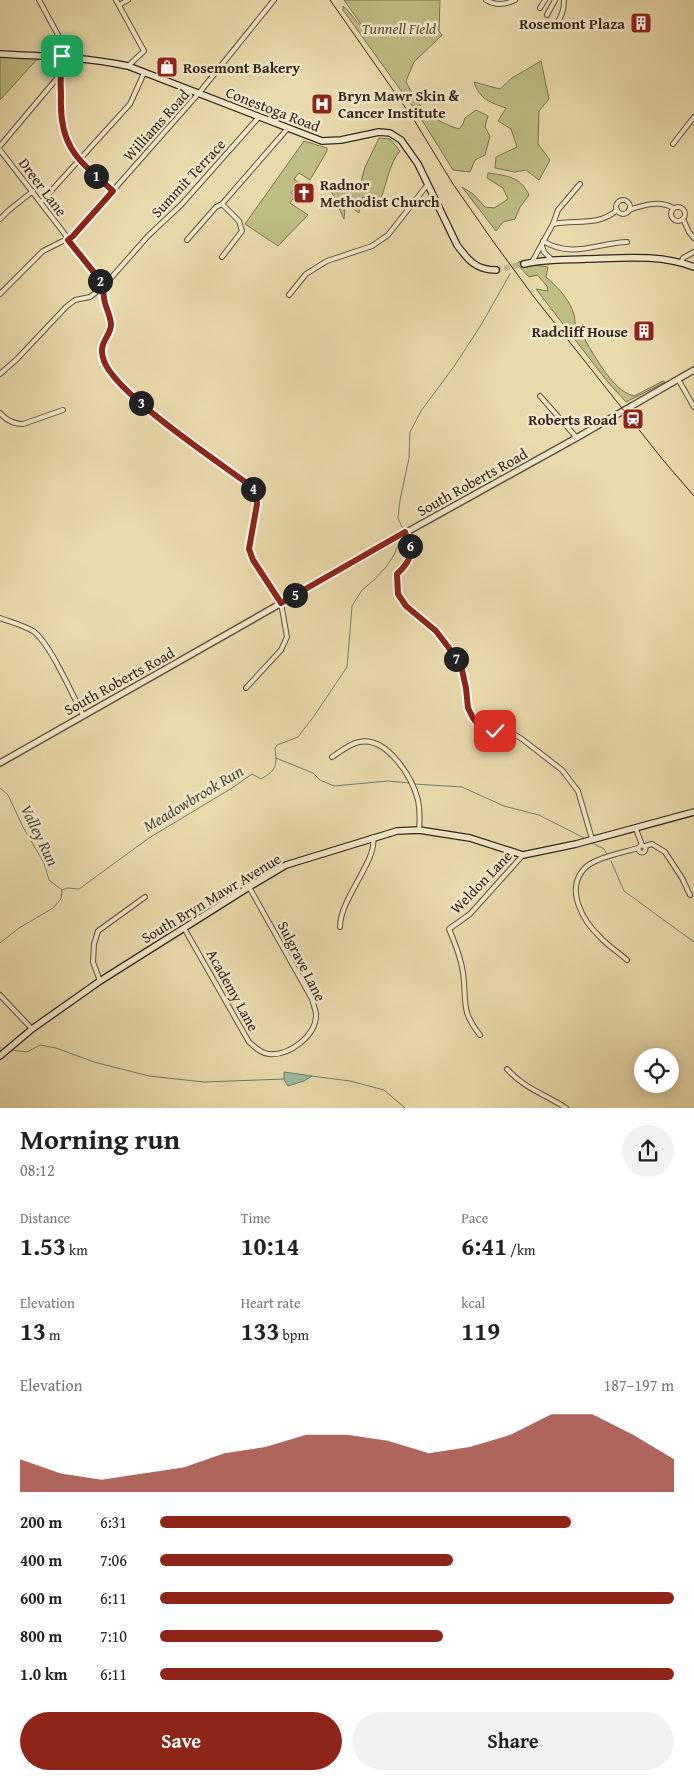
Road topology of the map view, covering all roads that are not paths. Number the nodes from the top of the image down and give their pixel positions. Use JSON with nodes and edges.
{"nodes":[{"id":1,"x":39,"y":0,"type":"edge"},
{"id":2,"x":116,"y":0,"type":"edge"},
{"id":3,"x":128,"y":0,"type":"edge"},
{"id":4,"x":274,"y":0,"type":"edge"},
{"id":5,"x":486,"y":0,"type":"edge"},
{"id":6,"x":515,"y":0,"type":"edge"},
{"id":7,"x":545,"y":0,"type":"edge"},
{"id":8,"x":555,"y":0,"type":"edge"},
{"id":9,"x":564,"y":0,"type":"edge"},
{"id":10,"x":119,"y":5,"type":"junction"},
{"id":11,"x":540,"y":8,"type":"dead end"},
{"id":12,"x":547,"y":15,"type":"dead end"},
{"id":13,"x":555,"y":25,"type":"dead end"},
{"id":14,"x":0,"y":54,"type":"edge"},
{"id":15,"x":70,"y":57,"type":"junction"},
{"id":16,"x":128,"y":66,"type":"junction"},
{"id":17,"x":62,"y":72,"type":"junction"},
{"id":18,"x":144,"y":73,"type":"junction"},
{"id":19,"x":199,"y":93,"type":"junction"},
{"id":20,"x":259,"y":117,"type":"junction"},
{"id":21,"x":694,"y":117,"type":"edge"},
{"id":22,"x":288,"y":128,"type":"junction"},
{"id":23,"x":673,"y":144,"type":"dead end"},
{"id":24,"x":0,"y":148,"type":"edge"},
{"id":25,"x":79,"y":161,"type":"junction"},
{"id":26,"x":428,"y":184,"type":"junction"},
{"id":27,"x":580,"y":184,"type":"dead end"},
{"id":28,"x":33,"y":191,"type":"junction"},
{"id":29,"x":113,"y":191,"type":"junction"},
{"id":30,"x":41,"y":202,"type":"junction"},
{"id":31,"x":222,"y":204,"type":"junction"},
{"id":32,"x":674,"y":208,"type":"junction"},
{"id":33,"x":617,"y":210,"type":"junction"},
{"id":34,"x":630,"y":210,"type":"junction"},
{"id":35,"x":0,"y":219,"type":"edge"},
{"id":36,"x":683,"y":219,"type":"junction"},
{"id":37,"x":553,"y":224,"type":"junction"},
{"id":38,"x":694,"y":238,"type":"edge"},
{"id":39,"x":68,"y":240,"type":"junction"},
{"id":40,"x":187,"y":240,"type":"dead end"},
{"id":41,"x":627,"y":242,"type":"dead end"},
{"id":42,"x":542,"y":244,"type":"junction"},
{"id":43,"x":694,"y":252,"type":"edge"},
{"id":44,"x":222,"y":257,"type":"dead end"},
{"id":45,"x":552,"y":260,"type":"junction"},
{"id":46,"x":532,"y":262,"type":"junction"},
{"id":47,"x":681,"y":262,"type":"junction"},
{"id":48,"x":524,"y":264,"type":"tunnel mouth"},
{"id":49,"x":694,"y":267,"type":"edge"},
{"id":50,"x":496,"y":270,"type":"tunnel mouth"},
{"id":51,"x":103,"y":287,"type":"junction"},
{"id":52,"x":0,"y":294,"type":"edge"},
{"id":53,"x":289,"y":295,"type":"dead end"},
{"id":54,"x":694,"y":370,"type":"edge"},
{"id":55,"x":0,"y":374,"type":"edge"},
{"id":56,"x":678,"y":379,"type":"junction"},
{"id":57,"x":540,"y":396,"type":"dead end"},
{"id":58,"x":694,"y":407,"type":"edge"},
{"id":59,"x":63,"y":410,"type":"dead end"},
{"id":60,"x":0,"y":413,"type":"edge"},
{"id":61,"x":577,"y":438,"type":"junction"},
{"id":62,"x":405,"y":532,"type":"junction"},
{"id":63,"x":281,"y":603,"type":"junction"},
{"id":64,"x":0,"y":618,"type":"edge"},
{"id":65,"x":246,"y":688,"type":"dead end"},
{"id":66,"x":83,"y":714,"type":"junction"},
{"id":67,"x":332,"y":757,"type":"dead end"},
{"id":68,"x":0,"y":763,"type":"edge"},
{"id":69,"x":694,"y":812,"type":"edge"},
{"id":70,"x":636,"y":829,"type":"junction"},
{"id":71,"x":419,"y":830,"type":"junction"},
{"id":72,"x":374,"y":838,"type":"junction"},
{"id":73,"x":591,"y":840,"type":"junction"},
{"id":74,"x":642,"y":846,"type":"junction"},
{"id":75,"x":523,"y":854,"type":"junction"},
{"id":76,"x":249,"y":887,"type":"junction"},
{"id":77,"x":690,"y":894,"type":"dead end"},
{"id":78,"x":145,"y":897,"type":"dead end"},
{"id":79,"x":340,"y":927,"type":"dead end"},
{"id":80,"x":184,"y":928,"type":"junction"},
{"id":81,"x":627,"y":960,"type":"dead end"},
{"id":82,"x":100,"y":981,"type":"junction"},
{"id":83,"x":0,"y":996,"type":"edge"},
{"id":84,"x":32,"y":1028,"type":"junction"},
{"id":85,"x":480,"y":1035,"type":"dead end"},
{"id":86,"x":299,"y":1046,"type":"joint"},
{"id":87,"x":0,"y":1056,"type":"edge"},
{"id":88,"x":507,"y":1069,"type":"dead end"},
{"id":89,"x":566,"y":1108,"type":"edge"}],
"edges":[{"from":1,"to":15,"type":"street"},
{"from":2,"to":10,"type":"street"},
{"from":3,"to":10,"type":"street"},
{"from":4,"to":19,"type":"street","name":"Williams Road"},
{"from":5,"to":6,"type":"street"},
{"from":7,"to":11,"type":"street"},
{"from":8,"to":12,"type":"street"},
{"from":9,"to":13,"type":"street"},
{"from":10,"to":16,"type":"street"},
{"from":14,"to":15,"type":"main road","name":"Conestoga Road"},
{"from":15,"to":16,"type":"main road","name":"Conestoga Road"},
{"from":15,"to":17,"type":"street"},
{"from":16,"to":18,"type":"main road","name":"Conestoga Road"},
{"from":17,"to":24,"type":"street"},
{"from":17,"to":25,"type":"street"},
{"from":18,"to":19,"type":"main road","name":"Conestoga Road"},
{"from":18,"to":25,"type":"street"},
{"from":19,"to":20,"type":"main road","name":"Conestoga Road"},
{"from":19,"to":29,"type":"street","name":"Williams Road"},
{"from":20,"to":22,"type":"main road","name":"Conestoga Road"},
{"from":20,"to":51,"type":"street","name":"Summit Terrace"},
{"from":21,"to":23,"type":"street"},
{"from":22,"to":26,"type":"main road","name":"Conestoga Road"},
{"from":22,"to":31,"type":"street"},
{"from":24,"to":28,"type":"street","name":"Dreer Lane"},
{"from":25,"to":29,"type":"street"},
{"from":25,"to":30,"type":"street"},
{"from":26,"to":50,"type":"main road","name":"Conestoga Road"},
{"from":26,"to":53,"type":"street"},
{"from":27,"to":37,"type":"street"},
{"from":28,"to":30,"type":"street","name":"Dreer Lane"},
{"from":28,"to":35,"type":"street"},
{"from":29,"to":39,"type":"street","name":"Williams Road"},
{"from":30,"to":39,"type":"street","name":"Dreer Lane"},
{"from":31,"to":40,"type":"street"},
{"from":31,"to":44,"type":"street"},
{"from":32,"to":34,"type":"street"},
{"from":32,"to":36,"type":"street"},
{"from":32,"to":36,"type":"street"},
{"from":33,"to":34,"type":"street"},
{"from":33,"to":34,"type":"street"},
{"from":33,"to":37,"type":"street"},
{"from":36,"to":38,"type":"street"},
{"from":37,"to":42,"type":"street"},
{"from":39,"to":51,"type":"street","name":"Dreer Lane"},
{"from":39,"to":52,"type":"street","name":"Williams Road"},
{"from":41,"to":42,"type":"street"},
{"from":42,"to":45,"type":"street"},
{"from":42,"to":46,"type":"street"},
{"from":43,"to":47,"type":"street"},
{"from":45,"to":46,"type":"main road"},
{"from":45,"to":47,"type":"main road"},
{"from":46,"to":48,"type":"main road"},
{"from":47,"to":49,"type":"main road"},
{"from":51,"to":55,"type":"street"},
{"from":51,"to":63,"type":"street"},
{"from":54,"to":56,"type":"street","name":"South Roberts Road"},
{"from":56,"to":58,"type":"street"},
{"from":56,"to":61,"type":"street","name":"South Roberts Road"},
{"from":57,"to":61,"type":"street"},
{"from":59,"to":60,"type":"street"},
{"from":61,"to":62,"type":"street","name":"South Roberts Road"},
{"from":62,"to":63,"type":"street","name":"South Roberts Road"},
{"from":62,"to":73,"type":"street"},
{"from":63,"to":65,"type":"street"},
{"from":63,"to":66,"type":"street","name":"South Roberts Road"},
{"from":64,"to":66,"type":"street"},
{"from":66,"to":68,"type":"street","name":"South Roberts Road"},
{"from":67,"to":71,"type":"street"},
{"from":69,"to":70,"type":"main road","name":"South Bryn Mawr Avenue"},
{"from":70,"to":73,"type":"main road","name":"South Bryn Mawr Avenue"},
{"from":70,"to":74,"type":"street"},
{"from":71,"to":72,"type":"main road","name":"South Bryn Mawr Avenue"},
{"from":71,"to":75,"type":"main road","name":"South Bryn Mawr Avenue"},
{"from":72,"to":76,"type":"main road","name":"South Bryn Mawr Avenue"},
{"from":72,"to":79,"type":"street"},
{"from":73,"to":75,"type":"main road","name":"South Bryn Mawr Avenue"},
{"from":74,"to":77,"type":"street"},
{"from":74,"to":81,"type":"street"},
{"from":75,"to":85,"type":"street","name":"Weldon Lane"},
{"from":76,"to":80,"type":"main road","name":"South Bryn Mawr Avenue"},
{"from":76,"to":86,"type":"street","name":"Sulgrave Lane"},
{"from":78,"to":82,"type":"street"},
{"from":80,"to":82,"type":"main road","name":"South Bryn Mawr Avenue"},
{"from":80,"to":86,"type":"street","name":"Academy Lane"},
{"from":82,"to":84,"type":"main road","name":"South Bryn Mawr Avenue"},
{"from":83,"to":84,"type":"street"},
{"from":84,"to":87,"type":"main road","name":"South Bryn Mawr Avenue"},
{"from":88,"to":89,"type":"street"}]}
